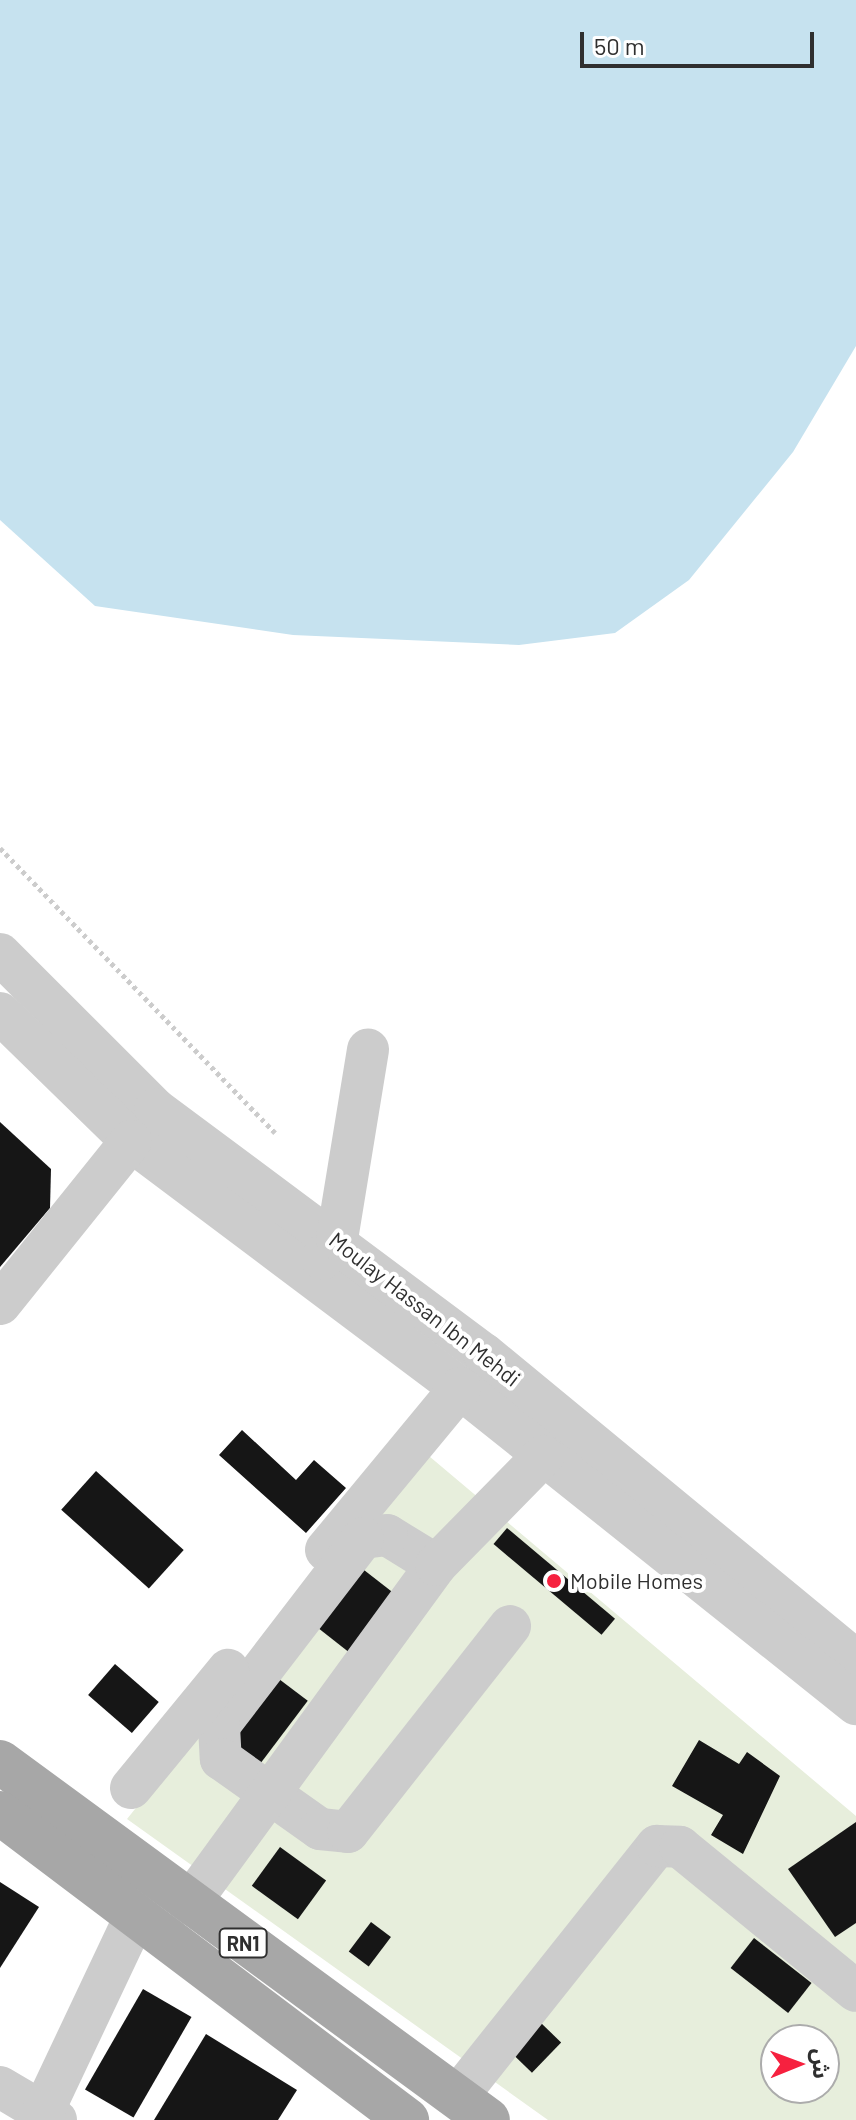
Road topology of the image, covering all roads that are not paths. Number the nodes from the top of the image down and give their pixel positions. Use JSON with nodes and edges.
{"nodes":[{"id":1,"x":0,"y":954,"type":"edge"},
{"id":2,"x":0,"y":1013,"type":"edge"},
{"id":3,"x":368,"y":1050,"type":"dead end"},
{"id":4,"x":131,"y":1141,"type":"junction"},
{"id":5,"x":337,"y":1239,"type":"junction"},
{"id":6,"x":312,"y":1273,"type":"junction"},
{"id":7,"x":0,"y":1304,"type":"edge"},
{"id":8,"x":460,"y":1388,"type":"junction"},
{"id":9,"x":543,"y":1456,"type":"junction"},
{"id":10,"x":436,"y":1565,"type":"junction"},
{"id":11,"x":510,"y":1626,"type":"dead end"},
{"id":12,"x":856,"y":1661,"type":"edge"},
{"id":13,"x":856,"y":1704,"type":"edge"},
{"id":14,"x":0,"y":1762,"type":"edge"},
{"id":15,"x":131,"y":1788,"type":"dead end"},
{"id":16,"x":267,"y":1797,"type":"junction"},
{"id":17,"x":0,"y":1813,"type":"edge"},
{"id":18,"x":189,"y":1904,"type":"junction"},
{"id":19,"x":136,"y":1915,"type":"junction"},
{"id":20,"x":856,"y":1991,"type":"edge"},
{"id":21,"x":0,"y":2087,"type":"edge"},
{"id":22,"x":473,"y":2109,"type":"edge"},
{"id":23,"x":46,"y":2118,"type":"edge"},
{"id":24,"x":407,"y":2120,"type":"edge"}],
"edges":[{"from":1,"to":5,"type":"street","name":"Moulay Hassan Ibn Mehdi"},
{"from":2,"to":4,"type":"street","name":"Moulay Hassan Ibn Mehdi"},
{"from":3,"to":5,"type":"street"},
{"from":4,"to":6,"type":"street","name":"Moulay Hassan Ibn Mehdi"},
{"from":4,"to":7,"type":"street"},
{"from":5,"to":6,"type":"street"},
{"from":5,"to":12,"type":"street","name":"Moulay Hassan Ibn Mehdi"},
{"from":6,"to":8,"type":"street","name":"Moulay Hassan Ibn Mehdi"},
{"from":8,"to":9,"type":"street","name":"Moulay Hassan Ibn Mehdi"},
{"from":8,"to":15,"type":"street"},
{"from":9,"to":10,"type":"street"},
{"from":9,"to":13,"type":"street","name":"Moulay Hassan Ibn Mehdi"},
{"from":10,"to":16,"type":"street"},
{"from":10,"to":16,"type":"street"},
{"from":11,"to":16,"type":"street"},
{"from":14,"to":18,"type":"main road","number":"RN1"},
{"from":16,"to":18,"type":"street"},
{"from":17,"to":19,"type":"main road","number":"RN1"},
{"from":18,"to":22,"type":"main road","number":"RN1"},
{"from":19,"to":23,"type":"street"},
{"from":19,"to":24,"type":"main road","number":"RN1"},
{"from":20,"to":22,"type":"street"},
{"from":21,"to":23,"type":"street"}]}
